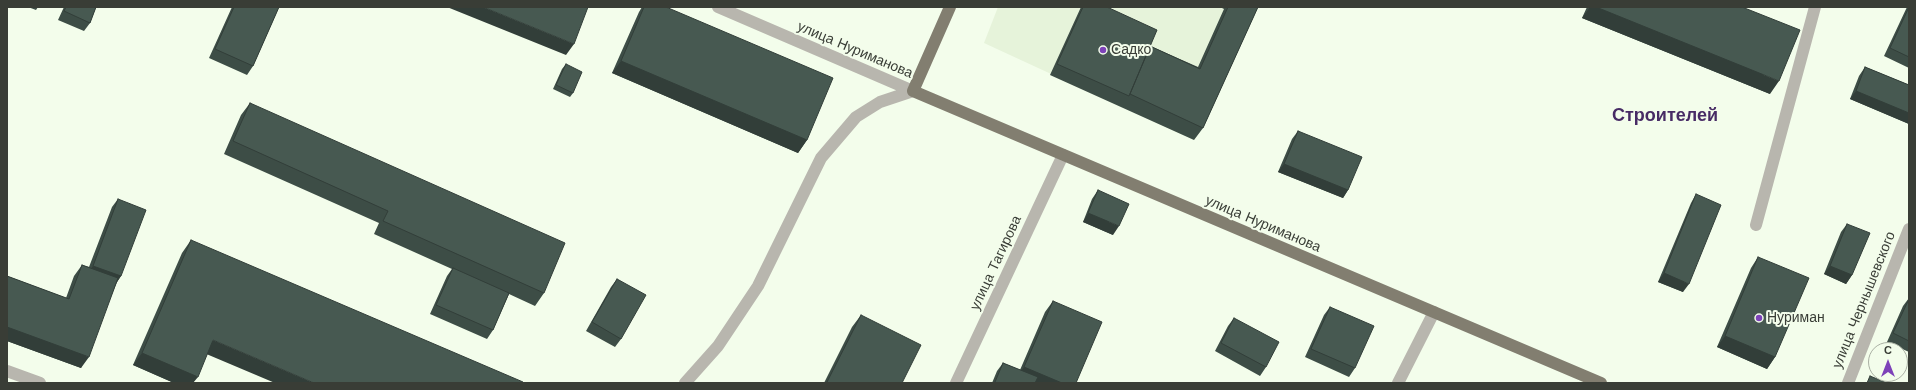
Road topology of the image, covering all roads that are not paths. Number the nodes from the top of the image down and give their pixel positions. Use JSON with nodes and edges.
{"nodes":[{"id":1,"x":718,"y":7,"type":"edge"},
{"id":2,"x":950,"y":7,"type":"edge"},
{"id":3,"x":1815,"y":7,"type":"edge"},
{"id":4,"x":913,"y":92,"type":"junction"},
{"id":5,"x":1063,"y":155,"type":"junction"},
{"id":6,"x":1756,"y":225,"type":"dead end"},
{"id":7,"x":1909,"y":229,"type":"edge"},
{"id":8,"x":1434,"y":312,"type":"junction"},
{"id":9,"x":7,"y":371,"type":"edge"},
{"id":10,"x":40,"y":383,"type":"edge"},
{"id":11,"x":686,"y":383,"type":"edge"},
{"id":12,"x":956,"y":383,"type":"edge"},
{"id":13,"x":1398,"y":383,"type":"edge"},
{"id":14,"x":1601,"y":383,"type":"edge"},
{"id":15,"x":1848,"y":383,"type":"edge"}],
"edges":[{"from":1,"to":4,"type":"street","name":"улица Нуриманова"},
{"from":2,"to":4,"type":"main road","name":"улица Нуриманова"},
{"from":3,"to":6,"type":"street"},
{"from":4,"to":5,"type":"main road","name":"улица Нуриманова"},
{"from":4,"to":11,"type":"street"},
{"from":5,"to":8,"type":"main road","name":"улица Нуриманова"},
{"from":5,"to":12,"type":"street","name":"улица Тагирова"},
{"from":7,"to":15,"type":"street","name":"улица Чернышевского"},
{"from":8,"to":13,"type":"street"},
{"from":8,"to":14,"type":"main road","name":"улица Нуриманова"},
{"from":9,"to":10,"type":"street"}]}
